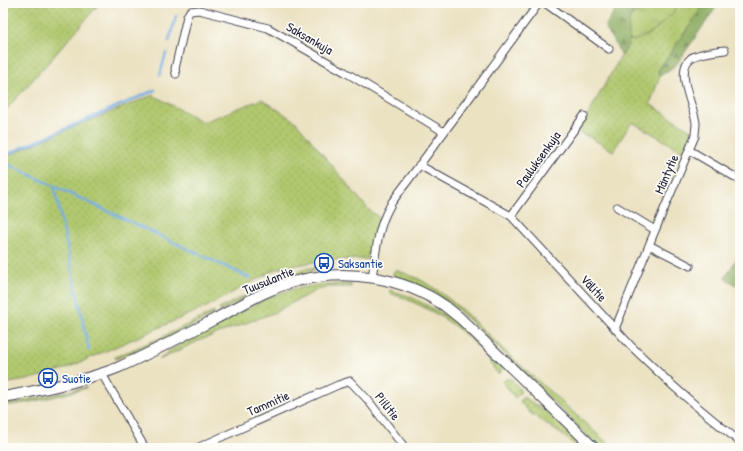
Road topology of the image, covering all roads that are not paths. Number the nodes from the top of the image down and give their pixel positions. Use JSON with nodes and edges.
{"nodes":[{"id":1,"x":539,"y":3,"type":"edge"},
{"id":2,"x":545,"y":3,"type":"edge"},
{"id":3,"x":609,"y":49,"type":"dead end"},
{"id":4,"x":725,"y":50,"type":"dead end"},
{"id":5,"x":176,"y":74,"type":"dead end"},
{"id":6,"x":584,"y":116,"type":"dead end"},
{"id":7,"x":444,"y":132,"type":"junction"},
{"id":8,"x":689,"y":150,"type":"junction"},
{"id":9,"x":419,"y":165,"type":"junction"},
{"id":10,"x":740,"y":180,"type":"edge"},
{"id":11,"x":617,"y":208,"type":"dead end"},
{"id":12,"x":511,"y":216,"type":"junction"},
{"id":13,"x":655,"y":230,"type":"junction"},
{"id":14,"x":649,"y":245,"type":"junction"},
{"id":15,"x":690,"y":266,"type":"dead end"},
{"id":16,"x":372,"y":278,"type":"junction"},
{"id":17,"x":615,"y":329,"type":"junction"},
{"id":18,"x":102,"y":374,"type":"junction"},
{"id":19,"x":350,"y":381,"type":"joint"},
{"id":20,"x":3,"y":397,"type":"edge"},
{"id":21,"x":740,"y":442,"type":"edge"},
{"id":22,"x":145,"y":448,"type":"edge"},
{"id":23,"x":197,"y":448,"type":"edge"},
{"id":24,"x":404,"y":448,"type":"edge"},
{"id":25,"x":594,"y":448,"type":"edge"}],
"edges":[{"from":1,"to":7,"type":"street"},
{"from":2,"to":3,"type":"street"},
{"from":4,"to":8,"type":"street","name":"Mäntytie"},
{"from":5,"to":7,"type":"street","name":"Saksankuja"},
{"from":6,"to":12,"type":"street","name":"Pauluksenkuja"},
{"from":7,"to":9,"type":"street"},
{"from":8,"to":10,"type":"street"},
{"from":8,"to":13,"type":"street","name":"Mäntytie"},
{"from":9,"to":12,"type":"street","name":"Välitie"},
{"from":9,"to":16,"type":"street"},
{"from":11,"to":13,"type":"street"},
{"from":12,"to":17,"type":"street","name":"Välitie"},
{"from":13,"to":14,"type":"street","name":"Mäntytie"},
{"from":14,"to":15,"type":"street"},
{"from":14,"to":17,"type":"street","name":"Mäntytie"},
{"from":16,"to":18,"type":"main road","name":"Tuusulantie"},
{"from":16,"to":25,"type":"main road","name":"Tuusulantie"},
{"from":17,"to":21,"type":"street","name":"Välitie"},
{"from":18,"to":20,"type":"main road","name":"Tuusulantie"},
{"from":18,"to":22,"type":"street"},
{"from":19,"to":23,"type":"street","name":"Tammitie"},
{"from":19,"to":24,"type":"street","name":"Piilitie"}]}
